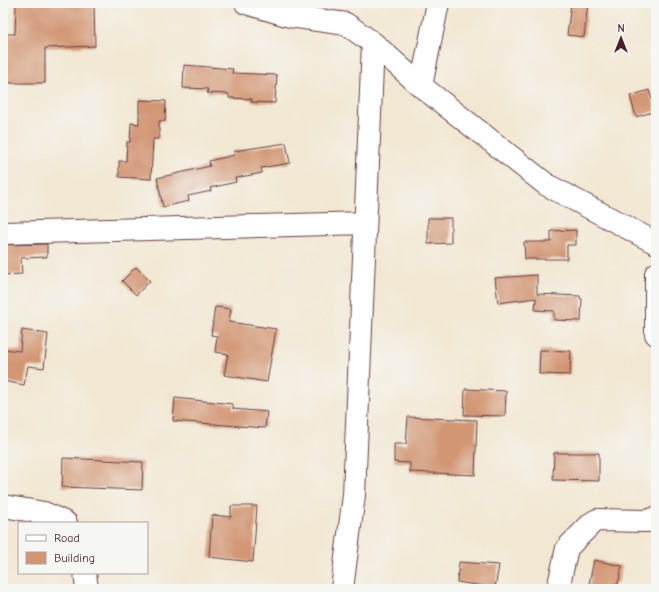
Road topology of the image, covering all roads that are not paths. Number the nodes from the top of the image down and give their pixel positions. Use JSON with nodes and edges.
{"nodes":[{"id":1,"x":246,"y":3,"type":"edge"},
{"id":2,"x":438,"y":3,"type":"edge"},
{"id":3,"x":373,"y":43,"type":"junction"},
{"id":4,"x":421,"y":86,"type":"junction"},
{"id":5,"x":365,"y":223,"type":"junction"},
{"id":6,"x":3,"y":233,"type":"edge"},
{"id":7,"x":656,"y":242,"type":"edge"},
{"id":8,"x":656,"y":274,"type":"edge"},
{"id":9,"x":656,"y":334,"type":"edge"},
{"id":10,"x":3,"y":506,"type":"edge"},
{"id":11,"x":656,"y":518,"type":"edge"},
{"id":12,"x":64,"y":522,"type":"edge"},
{"id":13,"x":85,"y":574,"type":"edge"},
{"id":14,"x":87,"y":589,"type":"edge"},
{"id":15,"x":342,"y":589,"type":"edge"},
{"id":16,"x":558,"y":589,"type":"edge"}],
"edges":[{"from":1,"to":3,"type":"street"},
{"from":2,"to":4,"type":"street"},
{"from":3,"to":4,"type":"street"},
{"from":3,"to":5,"type":"street"},
{"from":4,"to":7,"type":"street"},
{"from":5,"to":6,"type":"street"},
{"from":5,"to":15,"type":"street"},
{"from":8,"to":9,"type":"street"},
{"from":10,"to":12,"type":"street"},
{"from":11,"to":16,"type":"street"},
{"from":13,"to":14,"type":"street"}]}
